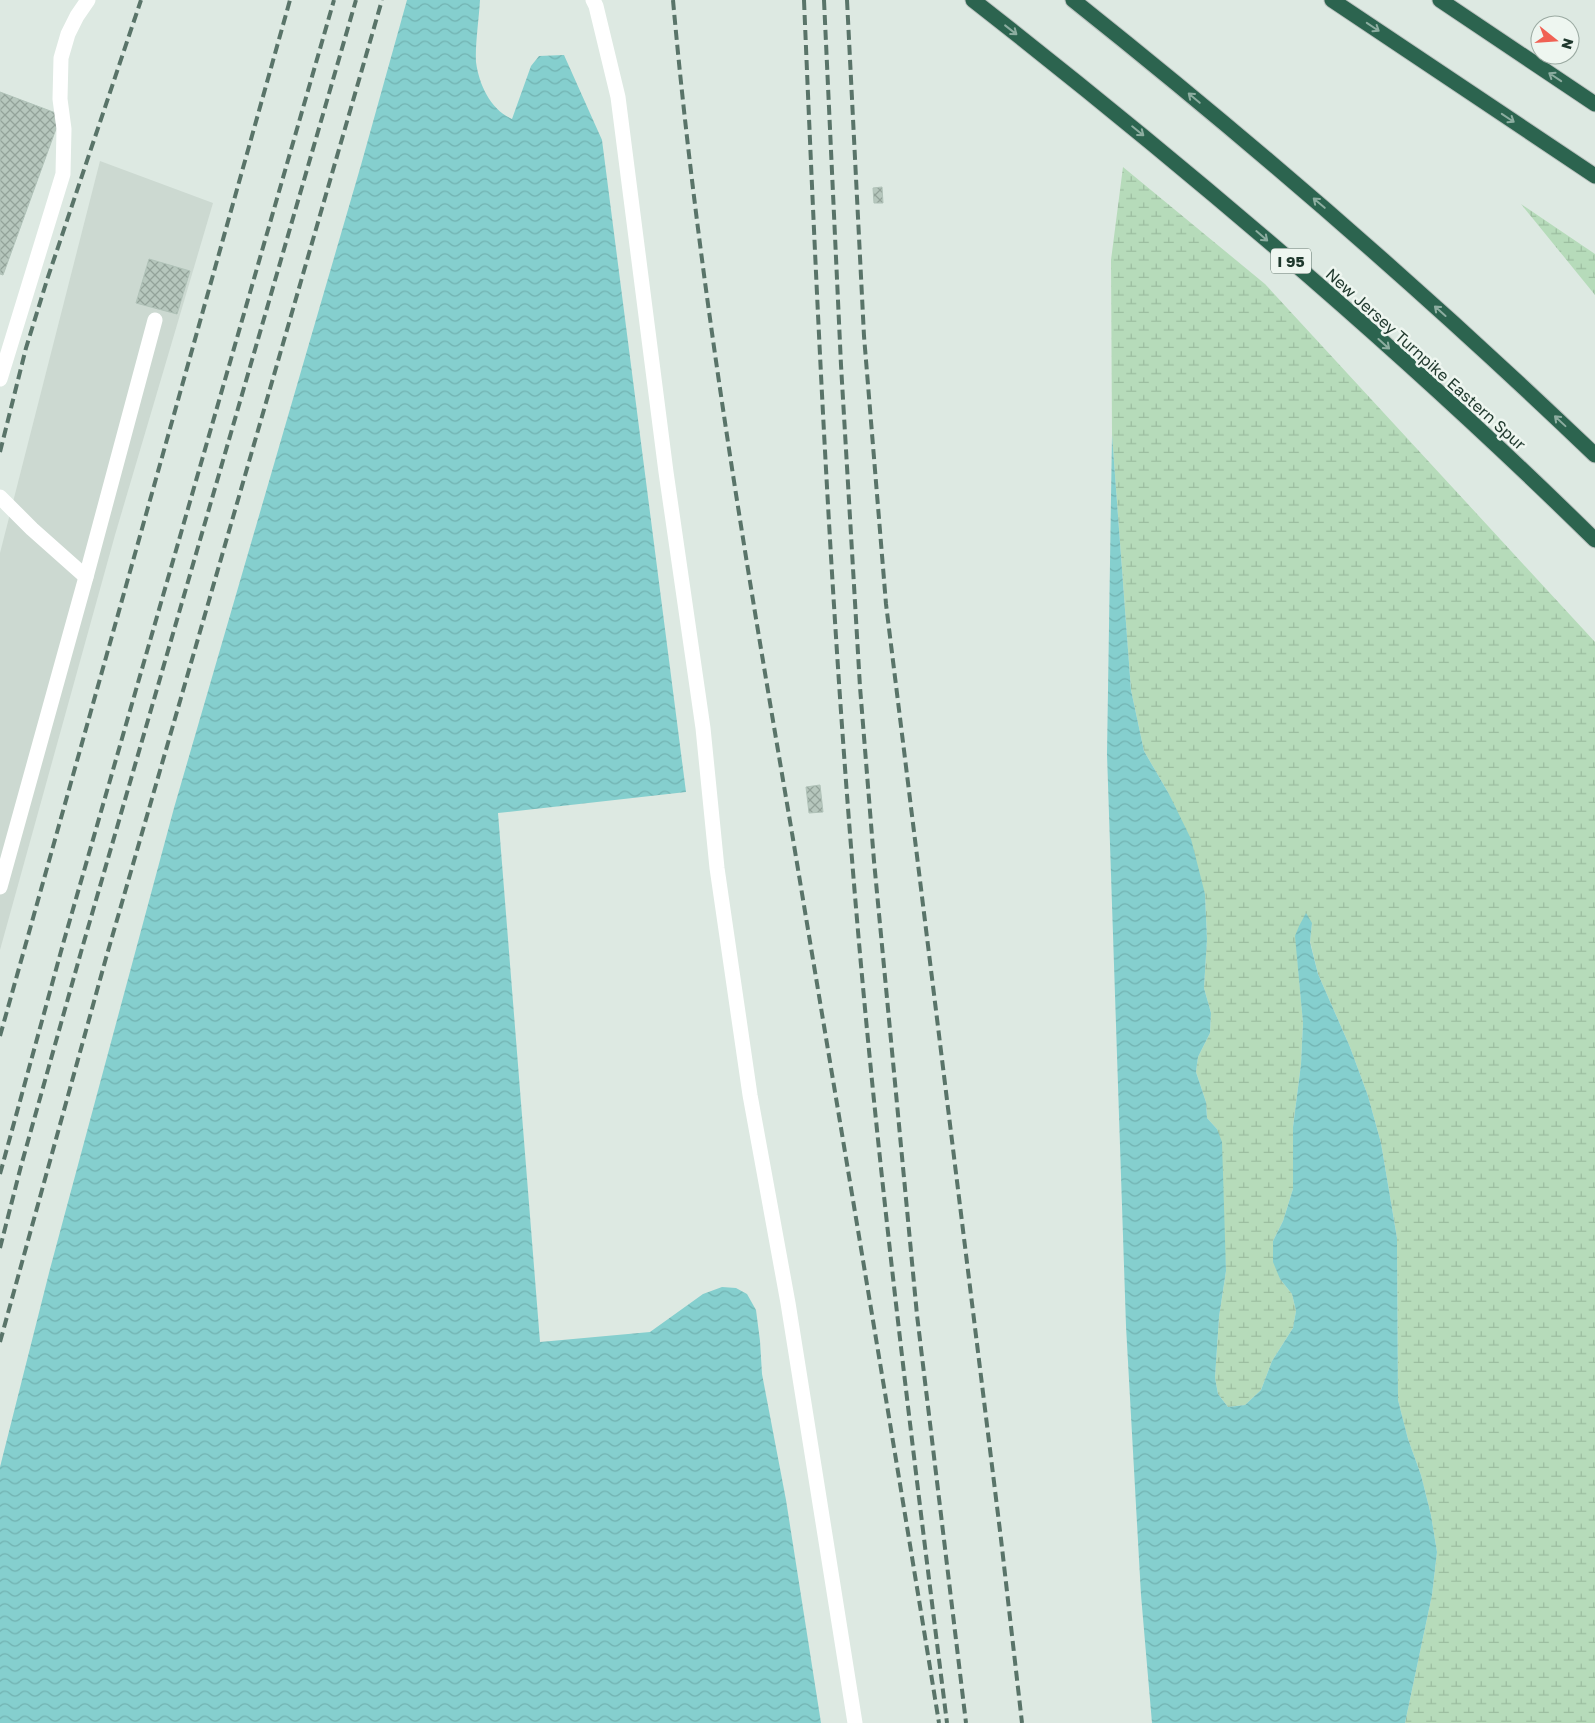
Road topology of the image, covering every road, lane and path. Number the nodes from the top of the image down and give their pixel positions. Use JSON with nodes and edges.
{"nodes":[{"id":1,"x":88,"y":0,"type":"edge"},
{"id":2,"x":592,"y":0,"type":"edge"},
{"id":3,"x":972,"y":0,"type":"edge"},
{"id":4,"x":1073,"y":0,"type":"edge"},
{"id":5,"x":1332,"y":0,"type":"edge"},
{"id":6,"x":1440,"y":0,"type":"edge"},
{"id":7,"x":1595,"y":104,"type":"edge"},
{"id":8,"x":1595,"y":176,"type":"edge"},
{"id":9,"x":156,"y":320,"type":"dead end"},
{"id":10,"x":0,"y":380,"type":"edge"},
{"id":11,"x":1595,"y":455,"type":"edge"},
{"id":12,"x":0,"y":497,"type":"edge"},
{"id":13,"x":1595,"y":540,"type":"edge"},
{"id":14,"x":86,"y":577,"type":"junction"},
{"id":15,"x":0,"y":888,"type":"edge"},
{"id":16,"x":855,"y":1723,"type":"edge"}],
"edges":[{"from":1,"to":10,"type":"lane"},
{"from":2,"to":16,"type":"lane"},
{"from":3,"to":13,"type":"highway","name":"New Jersey Turnpike Eastern Spur","number":"I 95","one_way":true},
{"from":11,"to":4,"type":"highway","one_way":true},
{"from":5,"to":8,"type":"highway","one_way":true},
{"from":7,"to":6,"type":"highway","one_way":true},
{"from":9,"to":14,"type":"lane"},
{"from":12,"to":14,"type":"lane"},
{"from":14,"to":15,"type":"lane"}]}
